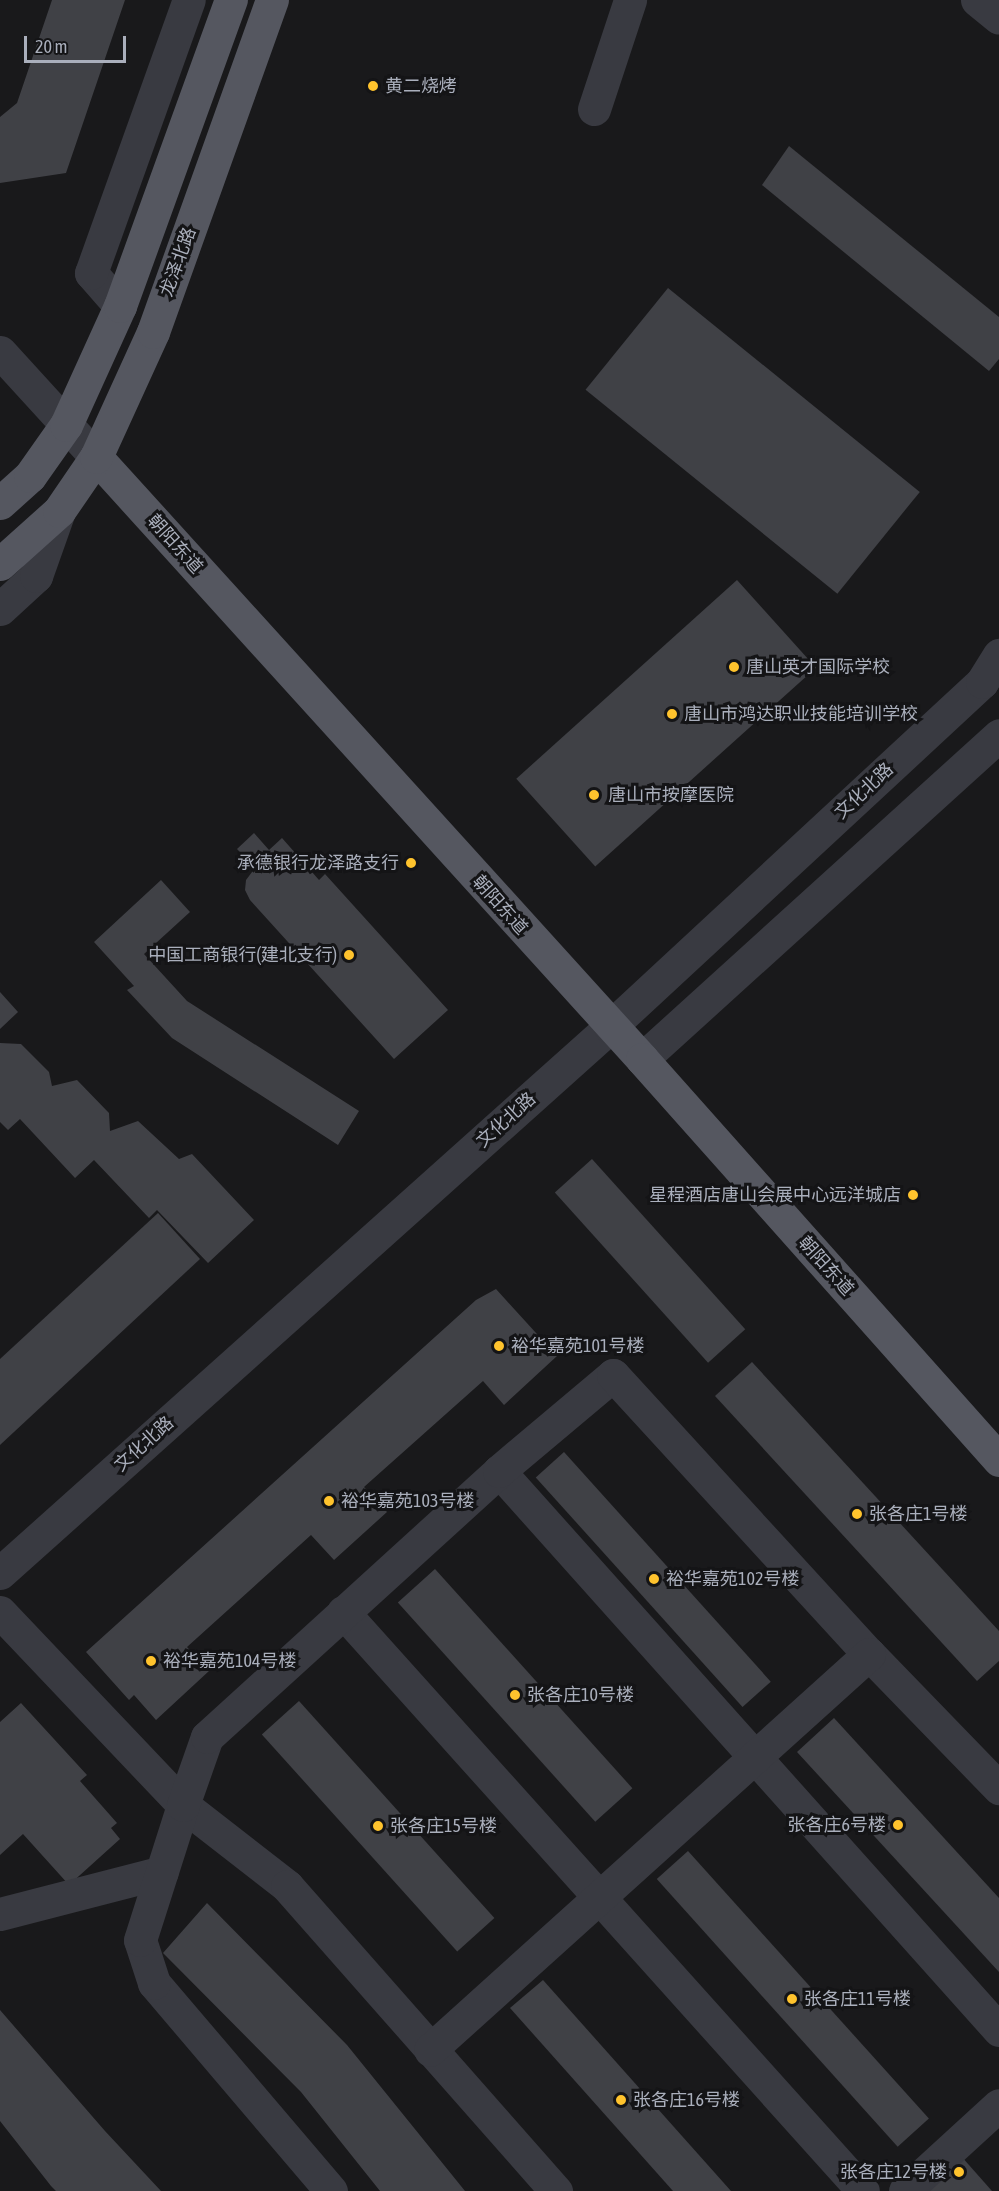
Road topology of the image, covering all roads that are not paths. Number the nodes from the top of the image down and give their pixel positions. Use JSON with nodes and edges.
{"nodes":[{"id":1,"x":189,"y":0,"type":"edge"},
{"id":2,"x":231,"y":0,"type":"edge"},
{"id":3,"x":272,"y":0,"type":"edge"},
{"id":4,"x":630,"y":0,"type":"edge"},
{"id":5,"x":977,"y":0,"type":"edge"},
{"id":6,"x":999,"y":18,"type":"edge"},
{"id":7,"x":594,"y":109,"type":"dead end"},
{"id":8,"x":120,"y":306,"type":"junction"},
{"id":9,"x":0,"y":352,"type":"edge"},
{"id":10,"x":66,"y":425,"type":"junction"},
{"id":11,"x":96,"y":457,"type":"junction"},
{"id":12,"x":15,"y":479,"type":"edge"},
{"id":13,"x":0,"y":503,"type":"edge"},
{"id":14,"x":59,"y":511,"type":"junction"},
{"id":15,"x":0,"y":564,"type":"edge"},
{"id":16,"x":0,"y":609,"type":"edge"},
{"id":17,"x":999,"y":655,"type":"edge"},
{"id":18,"x":999,"y":735,"type":"edge"},
{"id":19,"x":610,"y":1027,"type":"junction"},
{"id":20,"x":642,"y":1059,"type":"junction"},
{"id":21,"x":999,"y":1460,"type":"edge"},
{"id":22,"x":499,"y":1470,"type":"junction"},
{"id":23,"x":0,"y":1573,"type":"edge"},
{"id":24,"x":0,"y":1612,"type":"edge"},
{"id":25,"x":343,"y":1612,"type":"junction"},
{"id":26,"x":869,"y":1654,"type":"junction"},
{"id":27,"x":755,"y":1757,"type":"junction"},
{"id":28,"x":999,"y":1788,"type":"edge"},
{"id":29,"x":183,"y":1804,"type":"junction"},
{"id":30,"x":162,"y":1872,"type":"junction"},
{"id":31,"x":599,"y":1897,"type":"junction"},
{"id":32,"x":0,"y":1914,"type":"edge"},
{"id":33,"x":999,"y":2030,"type":"edge"},
{"id":34,"x":430,"y":2050,"type":"junction"},
{"id":35,"x":999,"y":2105,"type":"edge"},
{"id":36,"x":549,"y":2189,"type":"edge"},
{"id":37,"x":331,"y":2191,"type":"edge"},
{"id":38,"x":863,"y":2191,"type":"edge"},
{"id":39,"x":905,"y":2191,"type":"edge"}],
"edges":[{"from":1,"to":8,"type":"street"},
{"from":2,"to":8,"type":"main road"},
{"from":3,"to":11,"type":"main road","name":"龙泽北路"},
{"from":4,"to":7,"type":"street"},
{"from":5,"to":6,"type":"street"},
{"from":8,"to":10,"type":"main road"},
{"from":9,"to":10,"type":"street","name":"朝阳东道"},
{"from":10,"to":11,"type":"street","name":"朝阳东道"},
{"from":10,"to":12,"type":"main road"},
{"from":11,"to":14,"type":"main road","name":"龙泽北路"},
{"from":11,"to":19,"type":"main road","name":"朝阳东道"},
{"from":12,"to":13,"type":"main road"},
{"from":14,"to":15,"type":"main road","name":"龙泽北路"},
{"from":14,"to":16,"type":"street","name":"龙泽北路"},
{"from":17,"to":19,"type":"street","name":"文化北路"},
{"from":18,"to":20,"type":"street"},
{"from":19,"to":20,"type":"main road","name":"朝阳东道"},
{"from":19,"to":23,"type":"street","name":"文化北路"},
{"from":20,"to":21,"type":"main road","name":"朝阳东道"},
{"from":22,"to":25,"type":"street"},
{"from":22,"to":26,"type":"street"},
{"from":22,"to":27,"type":"street"},
{"from":24,"to":29,"type":"street"},
{"from":25,"to":29,"type":"street"},
{"from":25,"to":31,"type":"street"},
{"from":26,"to":27,"type":"street"},
{"from":26,"to":28,"type":"street"},
{"from":27,"to":31,"type":"street"},
{"from":27,"to":33,"type":"street"},
{"from":29,"to":30,"type":"street"},
{"from":29,"to":34,"type":"street"},
{"from":30,"to":32,"type":"street"},
{"from":30,"to":37,"type":"street"},
{"from":31,"to":34,"type":"street"},
{"from":31,"to":38,"type":"street"},
{"from":34,"to":36,"type":"street"},
{"from":35,"to":39,"type":"street"}]}
